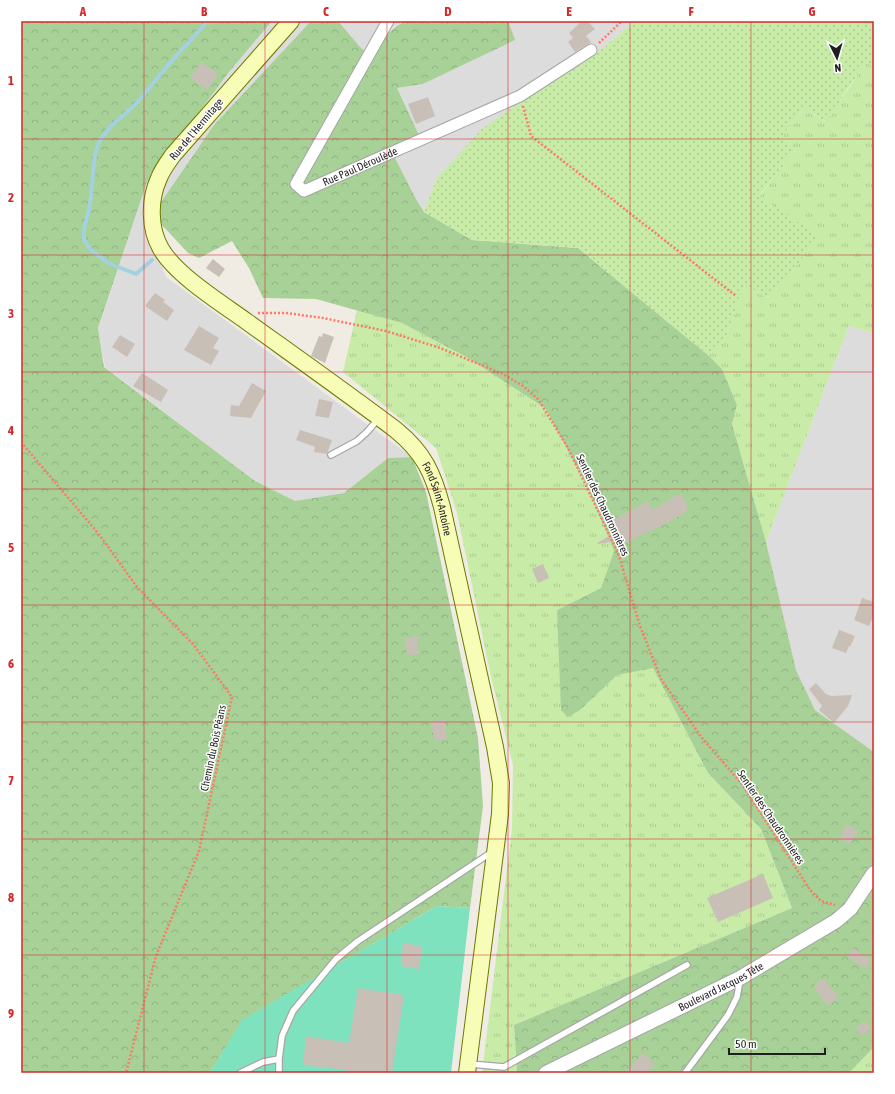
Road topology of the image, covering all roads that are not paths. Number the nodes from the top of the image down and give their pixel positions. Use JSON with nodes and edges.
{"nodes":[{"id":1,"x":291,"y":21,"type":"edge"},
{"id":2,"x":388,"y":21,"type":"edge"},
{"id":3,"x":591,"y":50,"type":"road end"},
{"id":4,"x":240,"y":317,"type":"joint"},
{"id":5,"x":380,"y":418,"type":"junction"},
{"id":6,"x":331,"y":455,"type":"dead end"},
{"id":7,"x":496,"y":850,"type":"junction"},
{"id":8,"x":874,"y":873,"type":"edge"},
{"id":9,"x":687,"y":965,"type":"dead end"},
{"id":10,"x":740,"y":978,"type":"junction"},
{"id":11,"x":279,"y":1059,"type":"junction"},
{"id":12,"x":467,"y":1068,"type":"edge"},
{"id":13,"x":240,"y":1073,"type":"edge"},
{"id":14,"x":279,"y":1073,"type":"edge"},
{"id":15,"x":546,"y":1073,"type":"edge"},
{"id":16,"x":685,"y":1073,"type":"edge"}],
"edges":[{"from":1,"to":4,"type":"main road","name":"Rue de l'Hermitage"},
{"from":2,"to":3,"type":"street","name":"Rue Paul Déroulède"},
{"from":4,"to":5,"type":"main road","name":"Fond Saint-Antoine"},
{"from":5,"to":6,"type":"lane"},
{"from":5,"to":7,"type":"main road","name":"Fond Saint-Antoine"},
{"from":7,"to":11,"type":"lane"},
{"from":7,"to":12,"type":"main road","name":"Fond Saint-Antoine"},
{"from":8,"to":10,"type":"street","name":"Boulevard Jacques Tête"},
{"from":9,"to":12,"type":"lane"},
{"from":10,"to":15,"type":"street","name":"Boulevard Jacques Tête"},
{"from":10,"to":16,"type":"lane"},
{"from":11,"to":13,"type":"lane"},
{"from":11,"to":14,"type":"lane"}]}
